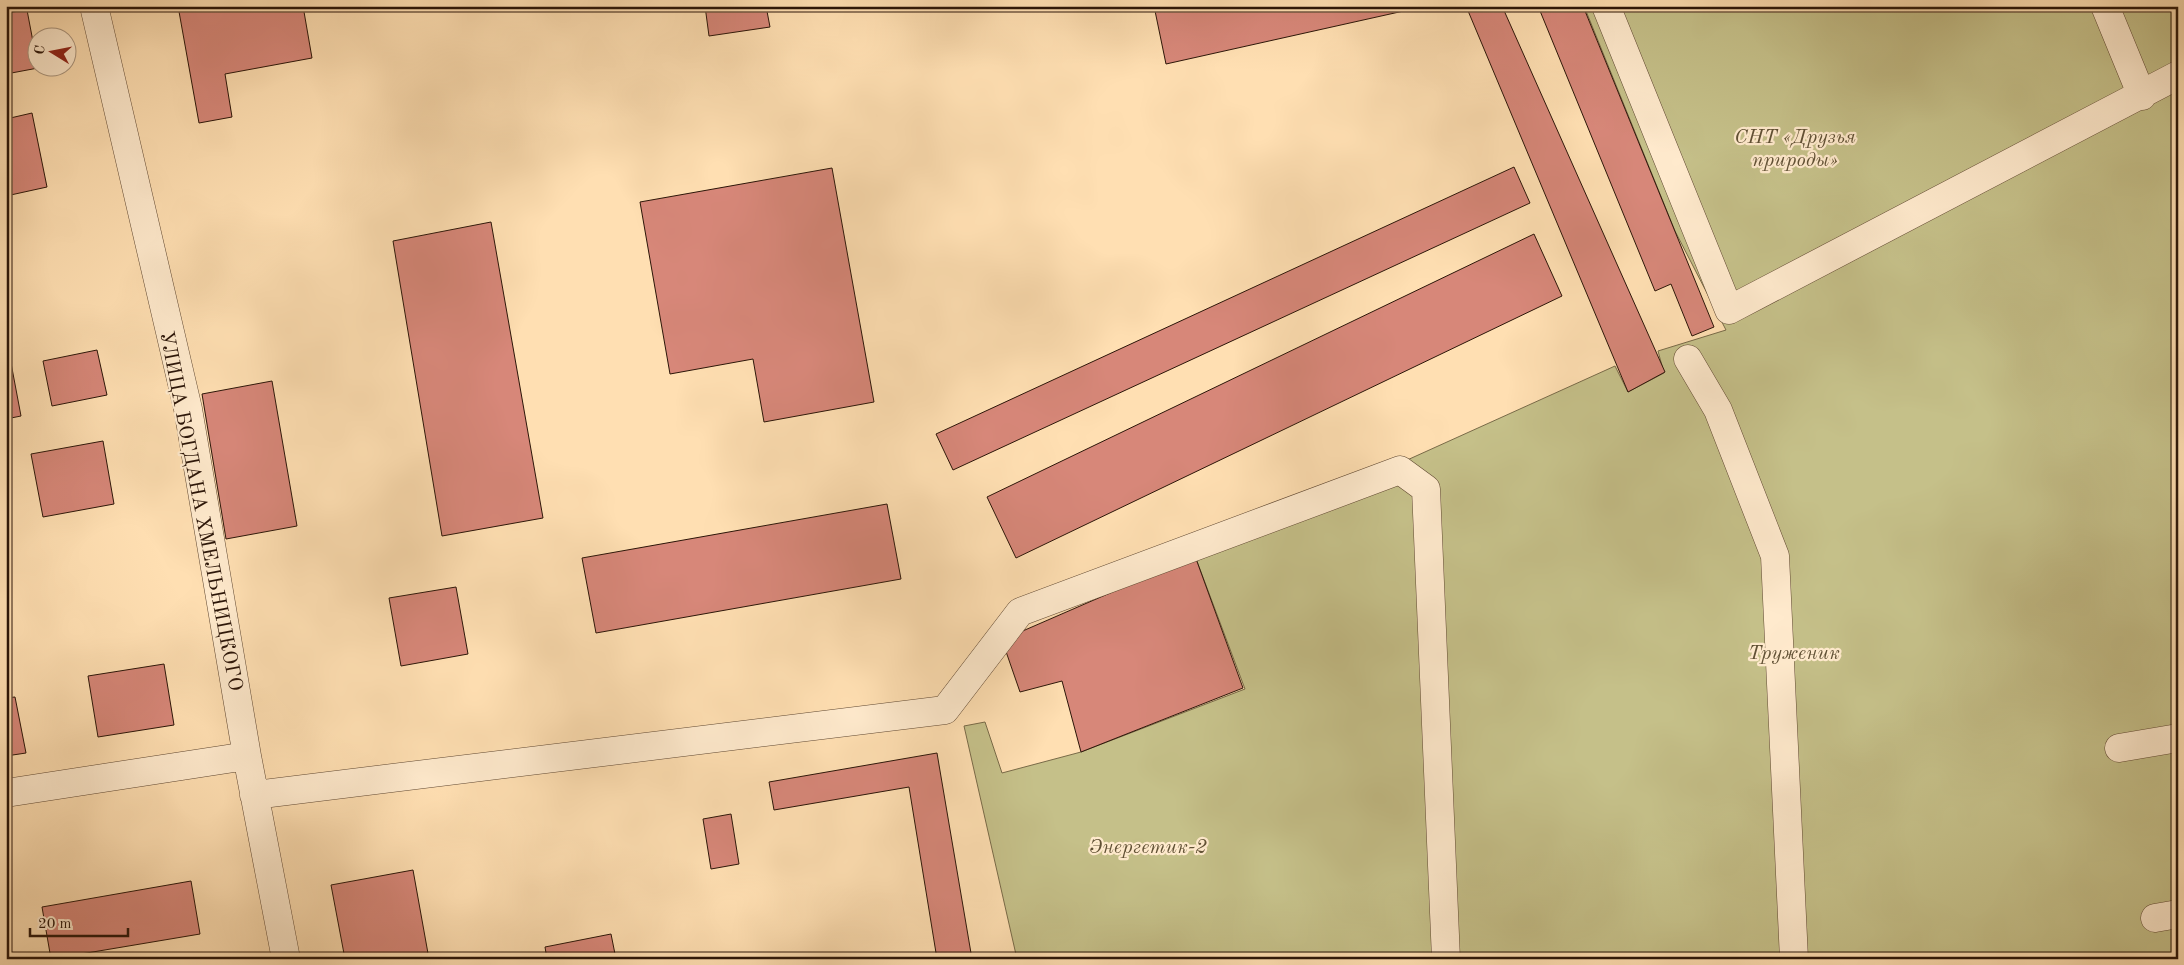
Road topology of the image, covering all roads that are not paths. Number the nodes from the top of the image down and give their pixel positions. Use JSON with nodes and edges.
{"nodes":[{"id":1,"x":94,"y":6,"type":"edge"},
{"id":2,"x":1606,"y":6,"type":"edge"},
{"id":3,"x":2104,"y":6,"type":"edge"},
{"id":4,"x":2178,"y":75,"type":"edge"},
{"id":5,"x":2142,"y":96,"type":"junction"},
{"id":6,"x":1688,"y":359,"type":"dead end"},
{"id":7,"x":2178,"y":738,"type":"edge"},
{"id":8,"x":2119,"y":748,"type":"dead end"},
{"id":9,"x":247,"y":756,"type":"junction"},
{"id":10,"x":6,"y":793,"type":"edge"},
{"id":11,"x":254,"y":795,"type":"junction"},
{"id":12,"x":286,"y":959,"type":"edge"},
{"id":13,"x":1446,"y":959,"type":"edge"},
{"id":14,"x":1794,"y":959,"type":"edge"}],
"edges":[{"from":1,"to":9,"type":"street","name":"УЛИЦА БОГДАНА ХМЕЛЬНИЦКОГО"},
{"from":2,"to":5,"type":"street"},
{"from":3,"to":5,"type":"street"},
{"from":4,"to":5,"type":"street"},
{"from":6,"to":14,"type":"street"},
{"from":7,"to":8,"type":"street"},
{"from":9,"to":10,"type":"street"},
{"from":9,"to":11,"type":"street","name":"УЛИЦА БОГДАНА ХМЕЛЬНИЦКОГО"},
{"from":11,"to":12,"type":"street","name":"УЛИЦА БОГДАНА ХМЕЛЬНИЦКОГО"},
{"from":11,"to":13,"type":"street"}]}
